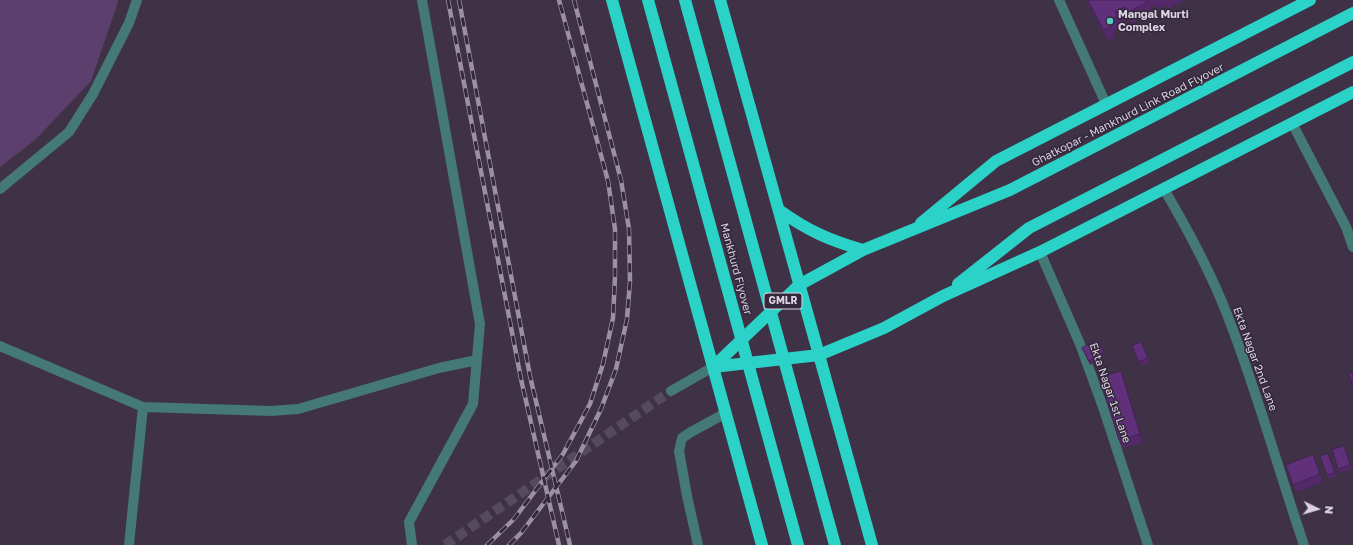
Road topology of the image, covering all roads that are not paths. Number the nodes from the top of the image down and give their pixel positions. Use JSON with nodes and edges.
{"nodes":[{"id":1,"x":137,"y":0,"type":"edge"},
{"id":2,"x":422,"y":0,"type":"edge"},
{"id":3,"x":612,"y":0,"type":"edge"},
{"id":4,"x":648,"y":0,"type":"edge"},
{"id":5,"x":685,"y":0,"type":"edge"},
{"id":6,"x":720,"y":0,"type":"edge"},
{"id":7,"x":1059,"y":0,"type":"edge"},
{"id":8,"x":1310,"y":0,"type":"edge"},
{"id":9,"x":1353,"y":13,"type":"edge"},
{"id":10,"x":1353,"y":62,"type":"edge"},
{"id":11,"x":1353,"y":92,"type":"edge"},
{"id":12,"x":1106,"y":104,"type":"junction"},
{"id":13,"x":1292,"y":123,"type":"junction"},
{"id":14,"x":0,"y":189,"type":"edge"},
{"id":15,"x":1164,"y":189,"type":"junction"},
{"id":16,"x":779,"y":210,"type":"junction"},
{"id":17,"x":911,"y":231,"type":"junction"},
{"id":18,"x":1353,"y":248,"type":"edge"},
{"id":19,"x":863,"y":250,"type":"junction"},
{"id":20,"x":1040,"y":252,"type":"junction"},
{"id":21,"x":799,"y":285,"type":"junction"},
{"id":22,"x":943,"y":296,"type":"junction"},
{"id":23,"x":0,"y":346,"type":"edge"},
{"id":24,"x":819,"y":355,"type":"junction"},
{"id":25,"x":477,"y":360,"type":"junction"},
{"id":26,"x":713,"y":367,"type":"junction"},
{"id":27,"x":671,"y":390,"type":"tunnel mouth"},
{"id":28,"x":143,"y":407,"type":"junction"},
{"id":29,"x":726,"y":413,"type":"junction"},
{"id":30,"x":129,"y":545,"type":"edge"},
{"id":31,"x":412,"y":545,"type":"edge"},
{"id":32,"x":698,"y":545,"type":"edge"},
{"id":33,"x":762,"y":545,"type":"edge"},
{"id":34,"x":798,"y":545,"type":"edge"},
{"id":35,"x":835,"y":545,"type":"edge"},
{"id":36,"x":872,"y":545,"type":"edge"},
{"id":37,"x":1148,"y":545,"type":"edge"},
{"id":38,"x":1304,"y":545,"type":"edge"}],
"edges":[{"from":1,"to":14,"type":"street"},
{"from":2,"to":25,"type":"street"},
{"from":3,"to":26,"type":"highway"},
{"from":4,"to":34,"type":"highway","name":"Mankhurd Flyover","bridge":true},
{"from":5,"to":35,"type":"highway","name":"Mankhurd Flyover","bridge":true},
{"from":6,"to":16,"type":"highway"},
{"from":7,"to":12,"type":"street"},
{"from":8,"to":12,"type":"highway"},
{"from":9,"to":17,"type":"highway","name":"Ghatkopar - Mankhurd Link Road Flyover","number":"GMLR"},
{"from":10,"to":22,"type":"highway"},
{"from":11,"to":13,"type":"highway"},
{"from":12,"to":17,"type":"highway"},
{"from":13,"to":15,"type":"highway"},
{"from":13,"to":18,"type":"street"},
{"from":15,"to":20,"type":"highway"},
{"from":15,"to":38,"type":"street","name":"Ekta Nagar 2nd Lane"},
{"from":16,"to":19,"type":"highway"},
{"from":16,"to":21,"type":"highway"},
{"from":17,"to":19,"type":"highway","number":"GMLR"},
{"from":19,"to":21,"type":"highway","number":"GMLR"},
{"from":20,"to":22,"type":"highway"},
{"from":20,"to":37,"type":"street","name":"Ekta Nagar 1st Lane"},
{"from":21,"to":24,"type":"highway"},
{"from":21,"to":26,"type":"highway","number":"GMLR"},
{"from":22,"to":24,"type":"highway"},
{"from":23,"to":28,"type":"street"},
{"from":24,"to":26,"type":"highway"},
{"from":24,"to":36,"type":"highway"},
{"from":25,"to":28,"type":"street"},
{"from":25,"to":31,"type":"street"},
{"from":26,"to":27,"type":"street"},
{"from":26,"to":29,"type":"highway"},
{"from":28,"to":30,"type":"street"},
{"from":29,"to":32,"type":"street"},
{"from":29,"to":33,"type":"highway"}]}
